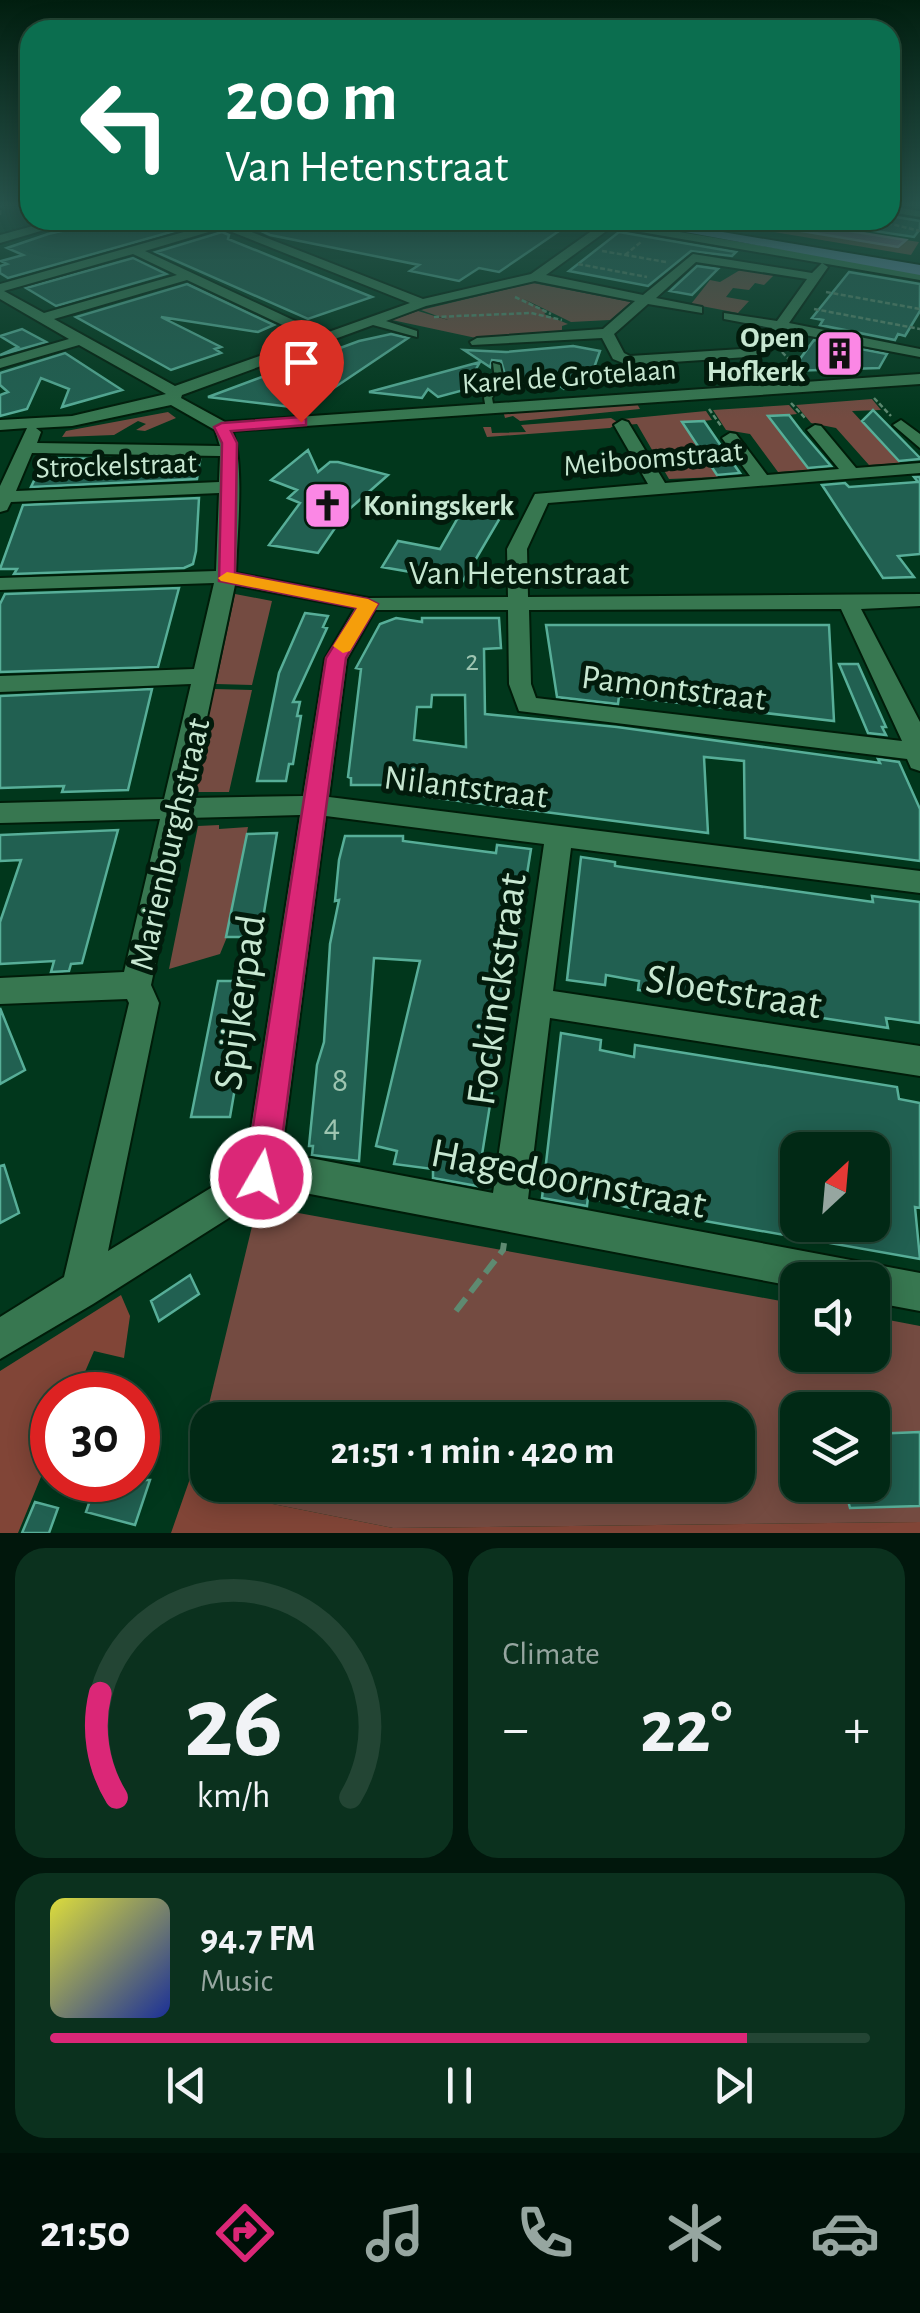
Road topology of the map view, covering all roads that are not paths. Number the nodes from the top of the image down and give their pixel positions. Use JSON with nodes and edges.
{"nodes":[{"id":1,"x":51,"y":276,"type":"edge"},
{"id":2,"x":186,"y":276,"type":"edge"},
{"id":3,"x":194,"y":276,"type":"edge"},
{"id":4,"x":349,"y":276,"type":"edge"},
{"id":5,"x":671,"y":276,"type":"edge"},
{"id":6,"x":783,"y":276,"type":"edge"},
{"id":7,"x":816,"y":276,"type":"edge"},
{"id":8,"x":535,"y":277,"type":"joint"},
{"id":9,"x":811,"y":282,"type":"junction"},
{"id":10,"x":0,"y":291,"type":"edge"},
{"id":11,"x":646,"y":299,"type":"junction"},
{"id":12,"x":413,"y":302,"type":"junction"},
{"id":13,"x":697,"y":310,"type":"dead end"},
{"id":14,"x":729,"y":316,"type":"dead end"},
{"id":15,"x":42,"y":318,"type":"junction"},
{"id":16,"x":370,"y":320,"type":"junction"},
{"id":17,"x":780,"y":326,"type":"junction"},
{"id":18,"x":920,"y":330,"type":"edge"},
{"id":19,"x":315,"y":334,"type":"junction"},
{"id":20,"x":412,"y":334,"type":"dead end"},
{"id":21,"x":604,"y":334,"type":"junction"},
{"id":22,"x":79,"y":340,"type":"junction"},
{"id":23,"x":477,"y":342,"type":"dead end"},
{"id":24,"x":916,"y":352,"type":"edge"},
{"id":25,"x":0,"y":364,"type":"edge"},
{"id":26,"x":496,"y":365,"type":"dead end"},
{"id":27,"x":920,"y":379,"type":"edge"},
{"id":28,"x":174,"y":396,"type":"junction"},
{"id":29,"x":490,"y":409,"type":"junction"},
{"id":30,"x":38,"y":423,"type":"junction"},
{"id":31,"x":0,"y":425,"type":"edge"},
{"id":32,"x":622,"y":425,"type":"dead end"},
{"id":33,"x":901,"y":426,"type":"road end"},
{"id":34,"x":222,"y":427,"type":"junction"},
{"id":35,"x":815,"y":430,"type":"dead end"},
{"id":36,"x":730,"y":438,"type":"road end"},
{"id":37,"x":920,"y":444,"type":"edge"},
{"id":38,"x":26,"y":448,"type":"junction"},
{"id":39,"x":229,"y":451,"type":"junction"},
{"id":40,"x":920,"y":468,"type":"edge"},
{"id":41,"x":851,"y":472,"type":"junction"},
{"id":42,"x":761,"y":479,"type":"junction"},
{"id":43,"x":230,"y":487,"type":"junction"},
{"id":44,"x":659,"y":488,"type":"junction"},
{"id":45,"x":2,"y":501,"type":"edge"},
{"id":46,"x":226,"y":577,"type":"junction"},
{"id":47,"x":0,"y":584,"type":"edge"},
{"id":48,"x":920,"y":600,"type":"edge"},
{"id":49,"x":848,"y":603,"type":"junction"},
{"id":50,"x":368,"y":604,"type":"junction"},
{"id":51,"x":516,"y":604,"type":"junction"},
{"id":52,"x":206,"y":676,"type":"junction"},
{"id":53,"x":0,"y":684,"type":"edge"},
{"id":54,"x":917,"y":756,"type":"edge"},
{"id":55,"x":315,"y":805,"type":"junction"},
{"id":56,"x":176,"y":809,"type":"junction"},
{"id":57,"x":0,"y":813,"type":"edge"},
{"id":58,"x":559,"y":836,"type":"junction"},
{"id":59,"x":920,"y":882,"type":"edge"},
{"id":60,"x":136,"y":985,"type":"junction"},
{"id":61,"x":0,"y":990,"type":"edge"},
{"id":62,"x":536,"y":1002,"type":"junction"},
{"id":63,"x":920,"y":1061,"type":"edge"},
{"id":64,"x":261,"y":1177,"type":"junction"},
{"id":65,"x":508,"y":1214,"type":"junction"},
{"id":66,"x":780,"y":1265,"type":"edge"},
{"id":67,"x":890,"y":1286,"type":"edge"},
{"id":68,"x":80,"y":1290,"type":"junction"},
{"id":69,"x":920,"y":1292,"type":"edge"},
{"id":70,"x":0,"y":1338,"type":"edge"}],
"edges":[{"from":1,"to":10,"type":"street"},
{"from":2,"to":15,"type":"street"},
{"from":3,"to":19,"type":"street"},
{"from":4,"to":12,"type":"street"},
{"from":5,"to":11,"type":"street"},
{"from":6,"to":9,"type":"street"},
{"from":7,"to":9,"type":"street"},
{"from":8,"to":11,"type":"street"},
{"from":8,"to":12,"type":"street"},
{"from":9,"to":17,"type":"street"},
{"from":10,"to":15,"type":"street"},
{"from":11,"to":13,"type":"street"},
{"from":11,"to":21,"type":"street"},
{"from":12,"to":16,"type":"street"},
{"from":12,"to":19,"type":"street"},
{"from":14,"to":17,"type":"street"},
{"from":15,"to":22,"type":"street"},
{"from":16,"to":19,"type":"street"},
{"from":16,"to":20,"type":"street"},
{"from":17,"to":21,"type":"street"},
{"from":17,"to":24,"type":"street"},
{"from":18,"to":24,"type":"street"},
{"from":19,"to":28,"type":"street"},
{"from":21,"to":23,"type":"street"},
{"from":22,"to":25,"type":"street"},
{"from":22,"to":28,"type":"street"},
{"from":26,"to":29,"type":"lane"},
{"from":27,"to":29,"type":"street","name":"Karel de Grotelaan"},
{"from":28,"to":30,"type":"street"},
{"from":28,"to":34,"type":"street"},
{"from":29,"to":34,"type":"street","name":"Karel de Grotelaan"},
{"from":30,"to":31,"type":"street"},
{"from":30,"to":38,"type":"street"},
{"from":32,"to":44,"type":"street"},
{"from":33,"to":37,"type":"street"},
{"from":34,"to":39,"type":"street","name":"Marienburghstraat"},
{"from":35,"to":41,"type":"street"},
{"from":36,"to":42,"type":"street","name":"Meiboomstraat"},
{"from":38,"to":39,"type":"street"},
{"from":38,"to":45,"type":"street"},
{"from":39,"to":43,"type":"street","name":"Marienburghstraat"},
{"from":40,"to":41,"type":"street","name":"Meiboomstraat"},
{"from":41,"to":42,"type":"street","name":"Meiboomstraat"},
{"from":42,"to":44,"type":"street","name":"Meiboomstraat"},
{"from":43,"to":45,"type":"street","name":"Strockelstraat"},
{"from":43,"to":46,"type":"street","name":"Marienburghstraat"},
{"from":44,"to":51,"type":"street","name":"Meiboomstraat"},
{"from":46,"to":47,"type":"street","name":"Van Hetenstraat"},
{"from":46,"to":50,"type":"street","name":"Van Hetenstraat"},
{"from":46,"to":52,"type":"street","name":"Marienburghstraat"},
{"from":48,"to":49,"type":"street","name":"Van Hetenstraat"},
{"from":49,"to":51,"type":"street","name":"Van Hetenstraat"},
{"from":49,"to":54,"type":"street"},
{"from":50,"to":51,"type":"street","name":"Van Hetenstraat"},
{"from":50,"to":55,"type":"street","name":"Spijkerpad"},
{"from":51,"to":54,"type":"street","name":"Pamontstraat"},
{"from":52,"to":53,"type":"street"},
{"from":52,"to":56,"type":"street","name":"Marienburghstraat"},
{"from":55,"to":56,"type":"street","name":"Nilantstraat"},
{"from":55,"to":58,"type":"street","name":"Nilantstraat"},
{"from":55,"to":64,"type":"street","name":"Spijkerpad"},
{"from":56,"to":57,"type":"street","name":"Nilantstraat"},
{"from":56,"to":60,"type":"street","name":"Marienburghstraat"},
{"from":58,"to":59,"type":"street","name":"Nilantstraat"},
{"from":58,"to":62,"type":"street","name":"Fockinckstraat"},
{"from":60,"to":61,"type":"street"},
{"from":60,"to":68,"type":"street","name":"Marienburghstraat"},
{"from":62,"to":63,"type":"street","name":"Sloetstraat"},
{"from":62,"to":65,"type":"street","name":"Fockinckstraat"},
{"from":64,"to":65,"type":"street","name":"Hagedoornstraat"},
{"from":64,"to":68,"type":"street"},
{"from":65,"to":66,"type":"street","name":"Hagedoornstraat"},
{"from":67,"to":69,"type":"street"},
{"from":68,"to":70,"type":"street"}]}
